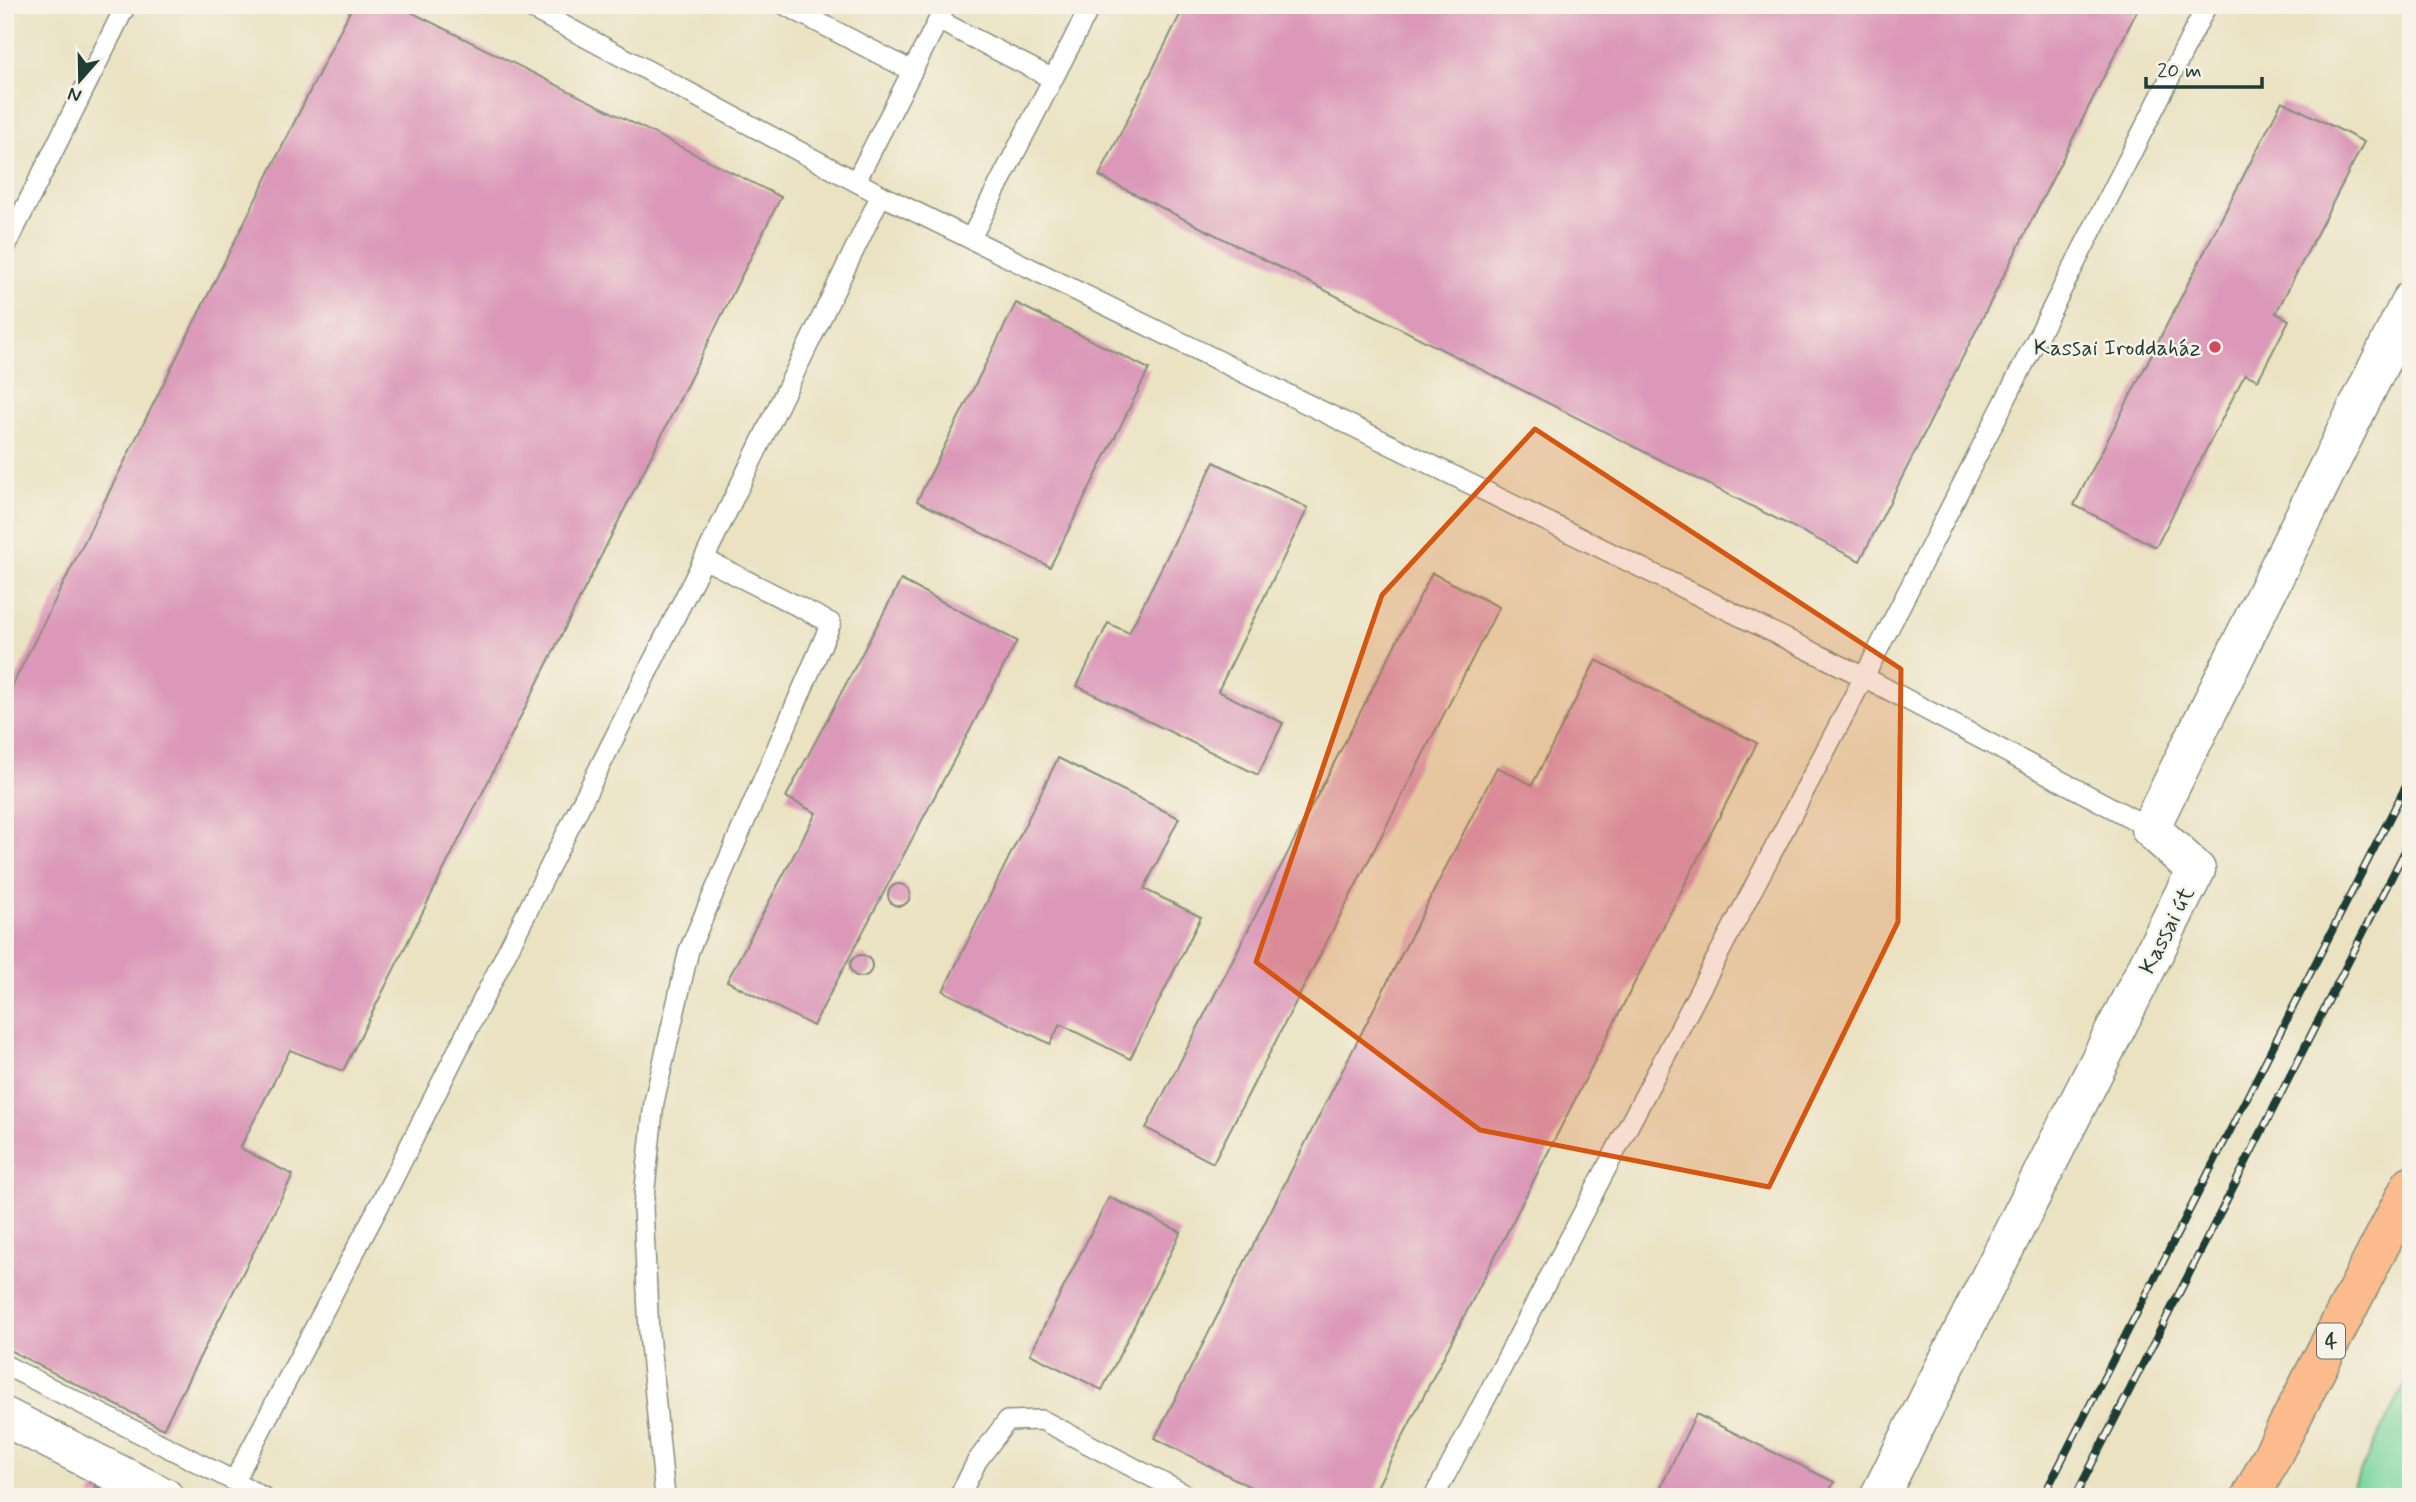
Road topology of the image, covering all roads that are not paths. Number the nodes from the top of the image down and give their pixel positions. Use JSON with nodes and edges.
{"nodes":[{"id":1,"x":127,"y":5,"type":"edge"},
{"id":2,"x":525,"y":5,"type":"edge"},
{"id":3,"x":785,"y":5,"type":"edge"},
{"id":4,"x":1091,"y":5,"type":"edge"},
{"id":5,"x":2207,"y":5,"type":"edge"},
{"id":6,"x":942,"y":13,"type":"edge"},
{"id":7,"x":912,"y":71,"type":"junction"},
{"id":8,"x":1053,"y":79,"type":"junction"},
{"id":9,"x":856,"y":181,"type":"junction"},
{"id":10,"x":881,"y":195,"type":"junction"},
{"id":11,"x":971,"y":238,"type":"junction"},
{"id":12,"x":5,"y":248,"type":"edge"},
{"id":13,"x":2411,"y":300,"type":"edge"},
{"id":14,"x":704,"y":559,"type":"junction"},
{"id":15,"x":1864,"y":677,"type":"junction"},
{"id":16,"x":2150,"y":828,"type":"junction"},
{"id":17,"x":2411,"y":1185,"type":"edge"},
{"id":18,"x":5,"y":1365,"type":"edge"},
{"id":19,"x":5,"y":1418,"type":"edge"},
{"id":20,"x":234,"y":1481,"type":"junction"},
{"id":21,"x":164,"y":1497,"type":"edge"},
{"id":22,"x":263,"y":1497,"type":"edge"},
{"id":23,"x":665,"y":1497,"type":"edge"},
{"id":24,"x":958,"y":1497,"type":"edge"},
{"id":25,"x":1190,"y":1497,"type":"edge"},
{"id":26,"x":1434,"y":1497,"type":"edge"},
{"id":27,"x":1880,"y":1497,"type":"edge"},
{"id":28,"x":2251,"y":1497,"type":"edge"}],
"edges":[{"from":1,"to":12,"type":"lane"},
{"from":2,"to":9,"type":"lane"},
{"from":3,"to":7,"type":"lane"},
{"from":4,"to":8,"type":"lane"},
{"from":5,"to":15,"type":"lane"},
{"from":6,"to":7,"type":"lane"},
{"from":6,"to":8,"type":"lane"},
{"from":7,"to":9,"type":"lane"},
{"from":8,"to":11,"type":"lane"},
{"from":9,"to":10,"type":"lane"},
{"from":10,"to":11,"type":"lane"},
{"from":10,"to":14,"type":"lane"},
{"from":11,"to":15,"type":"lane"},
{"from":13,"to":16,"type":"street"},
{"from":14,"to":20,"type":"lane"},
{"from":14,"to":23,"type":"lane"},
{"from":15,"to":16,"type":"lane"},
{"from":15,"to":26,"type":"lane"},
{"from":16,"to":27,"type":"street","name":"Kassai út"},
{"from":17,"to":28,"type":"main road","number":"4"},
{"from":18,"to":20,"type":"lane"},
{"from":19,"to":21,"type":"street"},
{"from":20,"to":22,"type":"lane"},
{"from":24,"to":25,"type":"lane"}]}
